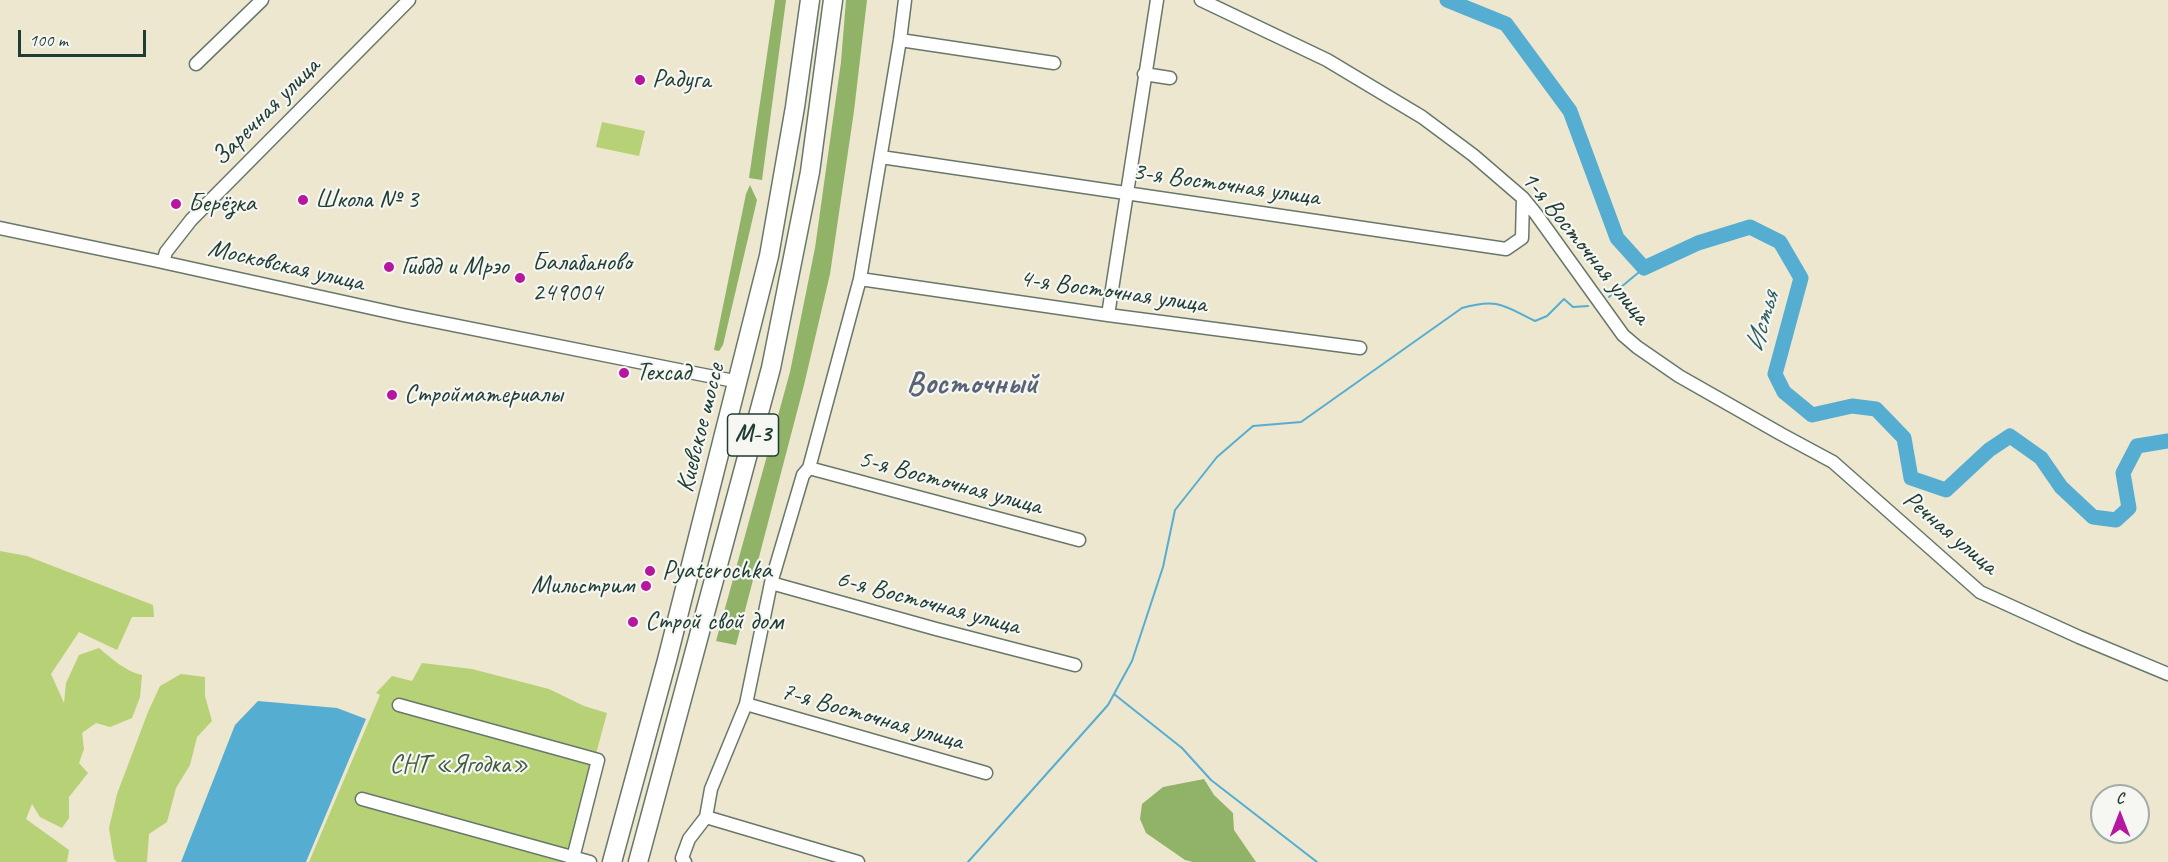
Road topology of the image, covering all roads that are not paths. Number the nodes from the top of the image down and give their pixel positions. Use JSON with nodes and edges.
{"nodes":[{"id":1,"x":262,"y":0,"type":"edge"},
{"id":2,"x":409,"y":0,"type":"edge"},
{"id":3,"x":810,"y":0,"type":"edge"},
{"id":4,"x":833,"y":0,"type":"edge"},
{"id":5,"x":905,"y":0,"type":"edge"},
{"id":6,"x":1157,"y":0,"type":"edge"},
{"id":7,"x":1201,"y":0,"type":"edge"},
{"id":8,"x":900,"y":40,"type":"junction"},
{"id":9,"x":1054,"y":63,"type":"dead end"},
{"id":10,"x":195,"y":64,"type":"dead end"},
{"id":11,"x":1144,"y":74,"type":"junction"},
{"id":12,"x":1170,"y":78,"type":"dead end"},
{"id":13,"x":881,"y":157,"type":"junction"},
{"id":14,"x":782,"y":190,"type":"junction"},
{"id":15,"x":806,"y":192,"type":"junction"},
{"id":16,"x":1127,"y":192,"type":"junction"},
{"id":17,"x":1522,"y":198,"type":"junction"},
{"id":18,"x":0,"y":228,"type":"edge"},
{"id":19,"x":163,"y":262,"type":"junction"},
{"id":20,"x":860,"y":279,"type":"junction"},
{"id":21,"x":1108,"y":315,"type":"junction"},
{"id":22,"x":1360,"y":348,"type":"dead end"},
{"id":23,"x":739,"y":382,"type":"junction"},
{"id":24,"x":1781,"y":435,"type":"joint"},
{"id":25,"x":809,"y":468,"type":"junction"},
{"id":26,"x":1079,"y":540,"type":"dead end"},
{"id":27,"x":771,"y":583,"type":"junction"},
{"id":28,"x":1075,"y":665,"type":"dead end"},
{"id":29,"x":2168,"y":674,"type":"edge"},
{"id":30,"x":746,"y":704,"type":"junction"},
{"id":31,"x":399,"y":705,"type":"dead end"},
{"id":32,"x":986,"y":772,"type":"dead end"},
{"id":33,"x":362,"y":800,"type":"dead end"},
{"id":34,"x":706,"y":817,"type":"junction"},
{"id":35,"x":572,"y":860,"type":"edge"},
{"id":36,"x":590,"y":862,"type":"edge"},
{"id":37,"x":612,"y":862,"type":"edge"},
{"id":38,"x":638,"y":862,"type":"edge"},
{"id":39,"x":685,"y":862,"type":"edge"},
{"id":40,"x":858,"y":862,"type":"edge"}],
"edges":[{"from":1,"to":10,"type":"street"},
{"from":2,"to":19,"type":"street","name":"Заречная улица"},
{"from":3,"to":14,"type":"highway","name":"Киевское шоссе","number":"М-3"},
{"from":4,"to":15,"type":"highway","name":"Киевское шоссе","number":"М-3"},
{"from":5,"to":8,"type":"street"},
{"from":6,"to":11,"type":"street"},
{"from":7,"to":17,"type":"street","name":"1-я Восточная улица"},
{"from":8,"to":9,"type":"street"},
{"from":8,"to":13,"type":"street"},
{"from":11,"to":12,"type":"street"},
{"from":11,"to":16,"type":"street"},
{"from":13,"to":16,"type":"street","name":"3-я Восточная улица"},
{"from":13,"to":20,"type":"street"},
{"from":14,"to":15,"type":"highway"},
{"from":14,"to":23,"type":"highway","name":"Киевское шоссе","number":"М-3"},
{"from":15,"to":38,"type":"highway","name":"Киевское шоссе","number":"М-3"},
{"from":16,"to":17,"type":"street","name":"3-я Восточная улица"},
{"from":16,"to":21,"type":"street"},
{"from":17,"to":24,"type":"street","name":"1-я Восточная улица"},
{"from":18,"to":19,"type":"street","name":"Московская улица"},
{"from":19,"to":23,"type":"street","name":"Московская улица"},
{"from":20,"to":21,"type":"street","name":"4-я Восточная улица"},
{"from":20,"to":25,"type":"street"},
{"from":21,"to":22,"type":"street","name":"4-я Восточная улица"},
{"from":23,"to":37,"type":"highway","name":"Киевское шоссе","number":"М-3"},
{"from":24,"to":29,"type":"street","name":"Речная улица"},
{"from":25,"to":26,"type":"street","name":"5-я Восточная улица"},
{"from":25,"to":27,"type":"street"},
{"from":27,"to":28,"type":"street","name":"6-я Восточная улица"},
{"from":27,"to":30,"type":"street"},
{"from":30,"to":32,"type":"street","name":"7-я Восточная улица"},
{"from":30,"to":34,"type":"street"},
{"from":31,"to":35,"type":"street"},
{"from":33,"to":35,"type":"street"},
{"from":34,"to":39,"type":"street"},
{"from":34,"to":40,"type":"street"},
{"from":35,"to":36,"type":"street"}]}
